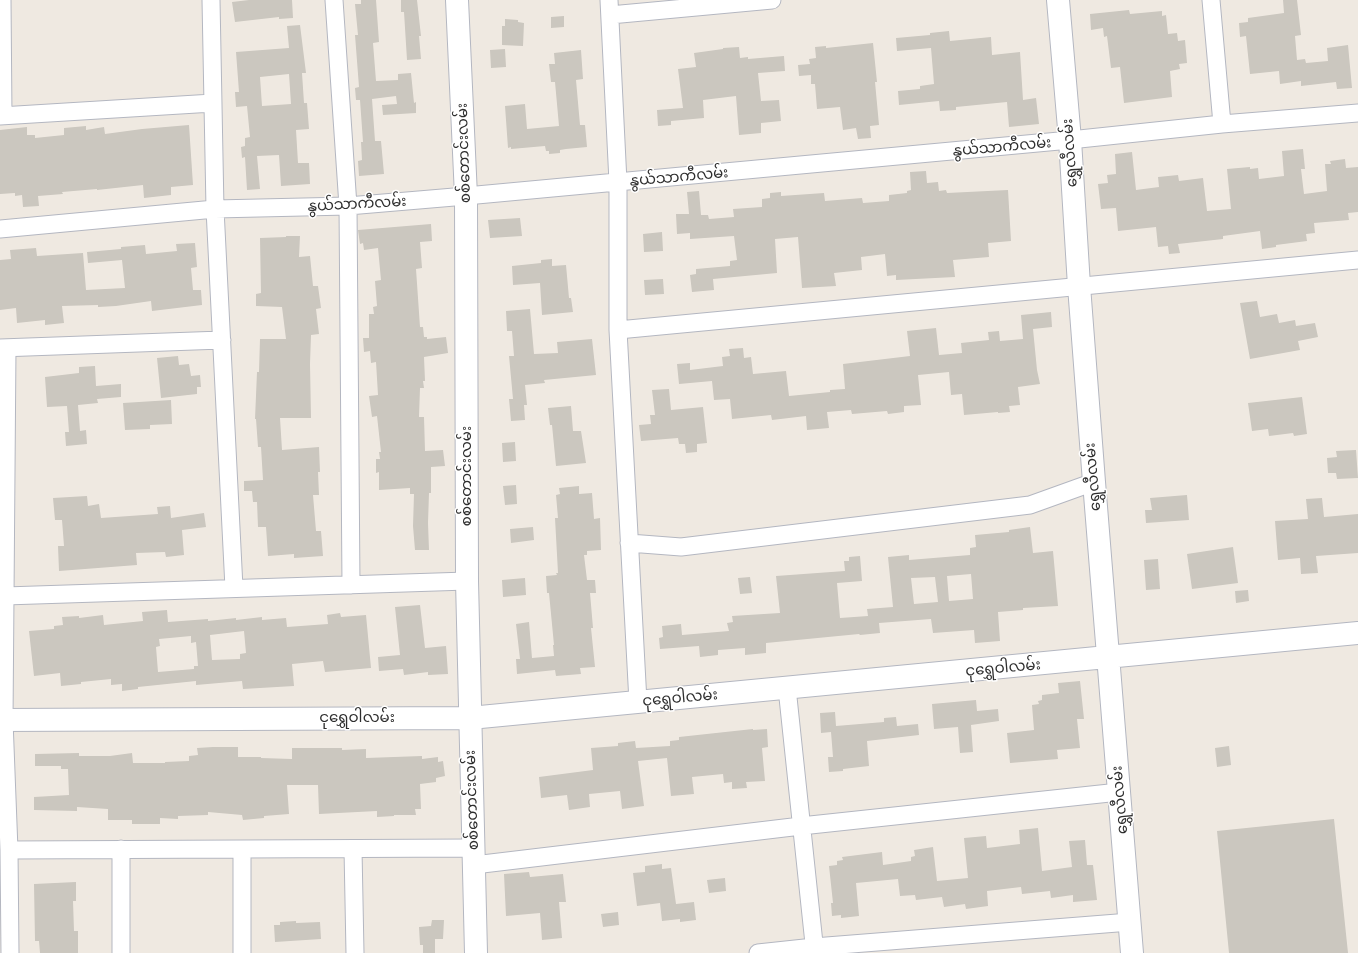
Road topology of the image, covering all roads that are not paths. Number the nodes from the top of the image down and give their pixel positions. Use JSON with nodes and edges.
{"nodes":[{"id":1,"x":2,"y":0,"type":"edge"},
{"id":2,"x":211,"y":0,"type":"edge"},
{"id":3,"x":334,"y":0,"type":"edge"},
{"id":4,"x":457,"y":0,"type":"edge"},
{"id":5,"x":772,"y":0,"type":"edge"},
{"id":6,"x":1058,"y":0,"type":"edge"},
{"id":7,"x":1211,"y":0,"type":"edge"},
{"id":8,"x":610,"y":7,"type":"edge"},
{"id":9,"x":213,"y":103,"type":"junction"},
{"id":10,"x":1358,"y":113,"type":"edge"},
{"id":11,"x":1,"y":116,"type":"edge"},
{"id":12,"x":1222,"y":124,"type":"junction"},
{"id":13,"x":1070,"y":140,"type":"junction"},
{"id":14,"x":618,"y":182,"type":"junction"},
{"id":15,"x":466,"y":196,"type":"junction"},
{"id":16,"x":348,"y":206,"type":"junction"},
{"id":17,"x":215,"y":210,"type":"junction"},
{"id":18,"x":0,"y":229,"type":"edge"},
{"id":19,"x":1358,"y":260,"type":"edge"},
{"id":20,"x":1078,"y":286,"type":"junction"},
{"id":21,"x":618,"y":330,"type":"junction"},
{"id":22,"x":222,"y":340,"type":"junction"},
{"id":23,"x":3,"y":348,"type":"edge"},
{"id":24,"x":1094,"y":482,"type":"junction"},
{"id":25,"x":629,"y":542,"type":"junction"},
{"id":26,"x":468,"y":581,"type":"junction"},
{"id":27,"x":351,"y":585,"type":"junction"},
{"id":28,"x":234,"y":588,"type":"junction"},
{"id":29,"x":6,"y":596,"type":"junction"},
{"id":30,"x":1358,"y":633,"type":"edge"},
{"id":31,"x":1108,"y":658,"type":"junction"},
{"id":32,"x":787,"y":688,"type":"junction"},
{"id":33,"x":638,"y":702,"type":"junction"},
{"id":34,"x":470,"y":718,"type":"junction"},
{"id":35,"x":2,"y":720,"type":"edge"},
{"id":36,"x":1119,"y":792,"type":"junction"},
{"id":37,"x":801,"y":826,"type":"junction"},
{"id":38,"x":120,"y":849,"type":"junction"},
{"id":39,"x":242,"y":849,"type":"junction"},
{"id":40,"x":353,"y":849,"type":"junction"},
{"id":41,"x":9,"y":850,"type":"junction"},
{"id":42,"x":474,"y":856,"type":"junction"},
{"id":43,"x":1130,"y":922,"type":"junction"},
{"id":44,"x":814,"y":950,"type":"edge"},
{"id":45,"x":10,"y":953,"type":"edge"},
{"id":46,"x":121,"y":953,"type":"edge"},
{"id":47,"x":242,"y":953,"type":"edge"},
{"id":48,"x":355,"y":953,"type":"edge"},
{"id":49,"x":476,"y":953,"type":"edge"},
{"id":50,"x":758,"y":953,"type":"edge"},
{"id":51,"x":1132,"y":953,"type":"edge"}],
"edges":[{"from":1,"to":11,"type":"street"},
{"from":2,"to":9,"type":"street"},
{"from":3,"to":16,"type":"street"},
{"from":4,"to":15,"type":"street","name":"စစ်တောင်းလမ်း"},
{"from":5,"to":8,"type":"street"},
{"from":6,"to":13,"type":"street","name":"ရွှေလီလမ်း"},
{"from":7,"to":12,"type":"street"},
{"from":8,"to":14,"type":"street"},
{"from":9,"to":11,"type":"street"},
{"from":9,"to":17,"type":"street"},
{"from":10,"to":12,"type":"street","name":"နွယ်သာကီလမ်း"},
{"from":12,"to":13,"type":"street","name":"နွယ်သာကီလမ်း"},
{"from":13,"to":14,"type":"street","name":"နွယ်သာကီလမ်း"},
{"from":13,"to":20,"type":"street","name":"ရွှေလီလမ်း"},
{"from":14,"to":15,"type":"street","name":"နွယ်သာကီလမ်း"},
{"from":14,"to":21,"type":"street"},
{"from":15,"to":16,"type":"street","name":"နွယ်သာကီလမ်း"},
{"from":15,"to":26,"type":"street","name":"စစ်တောင်းလမ်း"},
{"from":16,"to":17,"type":"street","name":"နွယ်သာကီလမ်း"},
{"from":16,"to":27,"type":"street"},
{"from":17,"to":18,"type":"street","name":"နွယ်သာကီလမ်း"},
{"from":17,"to":22,"type":"street"},
{"from":19,"to":20,"type":"street"},
{"from":20,"to":21,"type":"street"},
{"from":20,"to":24,"type":"street","name":"ရွှေလီလမ်း"},
{"from":21,"to":25,"type":"street"},
{"from":22,"to":23,"type":"street"},
{"from":22,"to":28,"type":"street"},
{"from":23,"to":29,"type":"street"},
{"from":24,"to":25,"type":"street"},
{"from":24,"to":31,"type":"street","name":"ရွှေလီလမ်း"},
{"from":25,"to":33,"type":"street"},
{"from":26,"to":27,"type":"street"},
{"from":26,"to":34,"type":"street","name":"စစ်တောင်းလမ်း"},
{"from":27,"to":28,"type":"street"},
{"from":28,"to":29,"type":"street"},
{"from":29,"to":35,"type":"street"},
{"from":30,"to":31,"type":"street","name":"ငုရွှေဝါလမ်း"},
{"from":31,"to":32,"type":"street","name":"ငုရွှေဝါလမ်း"},
{"from":31,"to":36,"type":"street","name":"ရွှေလီလမ်း"},
{"from":32,"to":33,"type":"street","name":"ငုရွှေဝါလမ်း"},
{"from":32,"to":37,"type":"street"},
{"from":33,"to":34,"type":"street","name":"ငုရွှေဝါလမ်း"},
{"from":34,"to":35,"type":"street","name":"ငုရွှေဝါလမ်း"},
{"from":34,"to":42,"type":"street","name":"စစ်တောင်းလမ်း"},
{"from":35,"to":41,"type":"street"},
{"from":36,"to":37,"type":"street"},
{"from":36,"to":43,"type":"street","name":"ရွှေလီလမ်း"},
{"from":37,"to":42,"type":"street"},
{"from":37,"to":44,"type":"street"},
{"from":38,"to":39,"type":"street"},
{"from":38,"to":41,"type":"street"},
{"from":38,"to":46,"type":"street"},
{"from":39,"to":40,"type":"street"},
{"from":39,"to":47,"type":"street"},
{"from":40,"to":42,"type":"street"},
{"from":40,"to":48,"type":"street"},
{"from":41,"to":45,"type":"street"},
{"from":42,"to":49,"type":"street","name":"စစ်တောင်းလမ်း"},
{"from":43,"to":44,"type":"street"},
{"from":43,"to":51,"type":"street","name":"ရွှေလီလမ်း"},
{"from":44,"to":50,"type":"street"}]}
